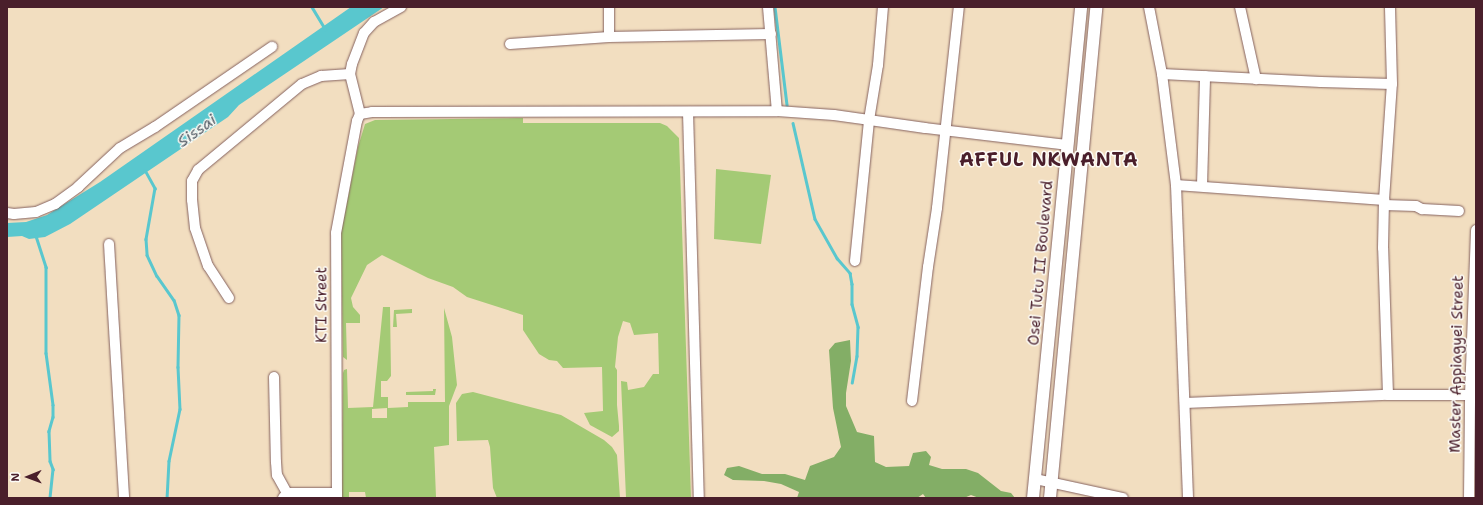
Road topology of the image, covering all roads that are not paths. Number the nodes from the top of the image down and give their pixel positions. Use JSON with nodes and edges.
{"nodes":[{"id":1,"x":401,"y":7,"type":"edge"},
{"id":2,"x":609,"y":7,"type":"edge"},
{"id":3,"x":768,"y":7,"type":"edge"},
{"id":4,"x":884,"y":7,"type":"edge"},
{"id":5,"x":959,"y":7,"type":"edge"},
{"id":6,"x":1081,"y":7,"type":"edge"},
{"id":7,"x":1096,"y":7,"type":"edge"},
{"id":8,"x":1149,"y":7,"type":"edge"},
{"id":9,"x":1240,"y":7,"type":"edge"},
{"id":10,"x":1390,"y":7,"type":"edge"},
{"id":11,"x":771,"y":34,"type":"junction"},
{"id":12,"x":609,"y":37,"type":"junction"},
{"id":13,"x":510,"y":44,"type":"dead end"},
{"id":14,"x":272,"y":47,"type":"dead end"},
{"id":15,"x":350,"y":74,"type":"junction"},
{"id":16,"x":1162,"y":74,"type":"junction"},
{"id":17,"x":1205,"y":76,"type":"junction"},
{"id":18,"x":1256,"y":79,"type":"junction"},
{"id":19,"x":1392,"y":84,"type":"junction"},
{"id":20,"x":777,"y":111,"type":"junction"},
{"id":21,"x":688,"y":112,"type":"junction"},
{"id":22,"x":360,"y":114,"type":"junction"},
{"id":23,"x":869,"y":120,"type":"junction"},
{"id":24,"x":945,"y":130,"type":"junction"},
{"id":25,"x":1068,"y":145,"type":"junction"},
{"id":26,"x":1176,"y":185,"type":"junction"},
{"id":27,"x":1202,"y":186,"type":"junction"},
{"id":28,"x":1384,"y":203,"type":"junction"},
{"id":29,"x":1459,"y":211,"type":"dead end"},
{"id":30,"x":7,"y":213,"type":"edge"},
{"id":31,"x":1476,"y":230,"type":"edge"},
{"id":32,"x":110,"y":244,"type":"dead end"},
{"id":33,"x":855,"y":261,"type":"dead end"},
{"id":34,"x":229,"y":298,"type":"dead end"},
{"id":35,"x":274,"y":378,"type":"dead end"},
{"id":36,"x":1388,"y":395,"type":"junction"},
{"id":37,"x":1473,"y":395,"type":"edge"},
{"id":38,"x":912,"y":401,"type":"dead end"},
{"id":39,"x":1185,"y":403,"type":"junction"},
{"id":40,"x":1035,"y":479,"type":"junction"},
{"id":41,"x":1052,"y":483,"type":"junction"},
{"id":42,"x":337,"y":495,"type":"edge"},
{"id":43,"x":285,"y":496,"type":"edge"},
{"id":44,"x":124,"y":498,"type":"edge"},
{"id":45,"x":699,"y":498,"type":"edge"},
{"id":46,"x":1033,"y":498,"type":"edge"},
{"id":47,"x":1050,"y":498,"type":"edge"},
{"id":48,"x":1123,"y":498,"type":"edge"},
{"id":49,"x":1188,"y":498,"type":"edge"},
{"id":50,"x":1469,"y":498,"type":"edge"}],
"edges":[{"from":1,"to":15,"type":"street"},
{"from":2,"to":12,"type":"street"},
{"from":3,"to":11,"type":"street"},
{"from":4,"to":23,"type":"street"},
{"from":5,"to":24,"type":"street"},
{"from":6,"to":25,"type":"main road","name":"Osei Tutu II Boulevard"},
{"from":7,"to":41,"type":"main road","name":"Osei Tutu II Boulevard"},
{"from":8,"to":16,"type":"street"},
{"from":9,"to":18,"type":"street"},
{"from":10,"to":19,"type":"street"},
{"from":11,"to":12,"type":"street"},
{"from":11,"to":20,"type":"street"},
{"from":12,"to":13,"type":"street"},
{"from":14,"to":30,"type":"street"},
{"from":15,"to":22,"type":"street"},
{"from":15,"to":34,"type":"street"},
{"from":16,"to":17,"type":"street"},
{"from":16,"to":26,"type":"street"},
{"from":17,"to":18,"type":"street"},
{"from":17,"to":27,"type":"street"},
{"from":18,"to":19,"type":"street"},
{"from":19,"to":28,"type":"street"},
{"from":20,"to":21,"type":"street"},
{"from":20,"to":23,"type":"street"},
{"from":21,"to":22,"type":"street"},
{"from":21,"to":45,"type":"street"},
{"from":22,"to":42,"type":"street","name":"KTI Street"},
{"from":23,"to":24,"type":"street"},
{"from":23,"to":33,"type":"street"},
{"from":24,"to":25,"type":"street"},
{"from":24,"to":38,"type":"street"},
{"from":25,"to":40,"type":"main road","name":"Osei Tutu II Boulevard"},
{"from":26,"to":27,"type":"street"},
{"from":26,"to":39,"type":"street"},
{"from":27,"to":28,"type":"street"},
{"from":28,"to":29,"type":"street"},
{"from":28,"to":36,"type":"street"},
{"from":31,"to":37,"type":"street","name":"Master Appiagyei Street"},
{"from":32,"to":44,"type":"street"},
{"from":35,"to":43,"type":"street"},
{"from":36,"to":37,"type":"street"},
{"from":36,"to":39,"type":"street"},
{"from":37,"to":50,"type":"street","name":"Master Appiagyei Street"},
{"from":39,"to":49,"type":"street"},
{"from":40,"to":41,"type":"street"},
{"from":40,"to":46,"type":"main road","name":"Osei Tutu II Boulevard"},
{"from":41,"to":47,"type":"main road","name":"Osei Tutu II Boulevard"},
{"from":41,"to":48,"type":"street"},
{"from":42,"to":43,"type":"street"}]}
